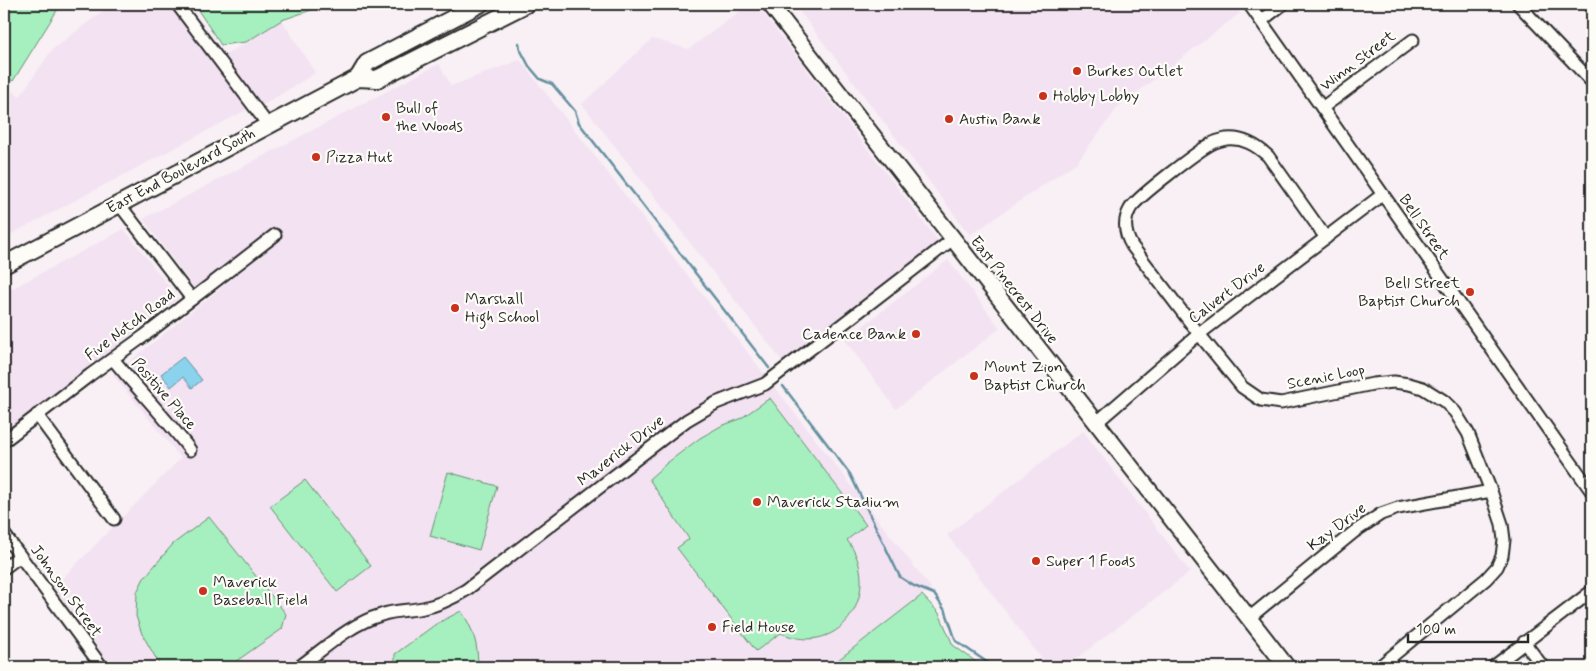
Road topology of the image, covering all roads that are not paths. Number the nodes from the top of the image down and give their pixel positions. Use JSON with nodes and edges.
{"nodes":[{"id":1,"x":177,"y":4,"type":"edge"},
{"id":2,"x":480,"y":4,"type":"edge"},
{"id":3,"x":526,"y":4,"type":"edge"},
{"id":4,"x":770,"y":4,"type":"edge"},
{"id":5,"x":1249,"y":4,"type":"edge"},
{"id":6,"x":1283,"y":4,"type":"edge"},
{"id":7,"x":1518,"y":4,"type":"edge"},
{"id":8,"x":1261,"y":21,"type":"junction"},
{"id":9,"x":1414,"y":40,"type":"dead end"},
{"id":10,"x":358,"y":78,"type":"junction"},
{"id":11,"x":1592,"y":82,"type":"edge"},
{"id":12,"x":1322,"y":108,"type":"junction"},
{"id":13,"x":268,"y":126,"type":"junction"},
{"id":14,"x":1382,"y":195,"type":"junction"},
{"id":15,"x":119,"y":204,"type":"junction"},
{"id":16,"x":275,"y":235,"type":"dead end"},
{"id":17,"x":1326,"y":238,"type":"junction"},
{"id":18,"x":953,"y":239,"type":"junction"},
{"id":19,"x":4,"y":265,"type":"edge"},
{"id":20,"x":192,"y":299,"type":"junction"},
{"id":21,"x":1199,"y":334,"type":"junction"},
{"id":22,"x":113,"y":359,"type":"junction"},
{"id":23,"x":37,"y":415,"type":"junction"},
{"id":24,"x":1096,"y":423,"type":"junction"},
{"id":25,"x":4,"y":441,"type":"edge"},
{"id":26,"x":190,"y":450,"type":"dead end"},
{"id":27,"x":1491,"y":491,"type":"junction"},
{"id":28,"x":1592,"y":492,"type":"edge"},
{"id":29,"x":114,"y":519,"type":"dead end"},
{"id":30,"x":4,"y":534,"type":"edge"},
{"id":31,"x":20,"y":556,"type":"junction"},
{"id":32,"x":4,"y":568,"type":"edge"},
{"id":33,"x":1592,"y":591,"type":"edge"},
{"id":34,"x":1249,"y":618,"type":"junction"},
{"id":35,"x":1524,"y":642,"type":"junction"},
{"id":36,"x":102,"y":667,"type":"edge"},
{"id":37,"x":300,"y":667,"type":"edge"},
{"id":38,"x":1287,"y":667,"type":"edge"},
{"id":39,"x":1379,"y":667,"type":"edge"},
{"id":40,"x":1492,"y":667,"type":"edge"},
{"id":41,"x":1543,"y":667,"type":"edge"}],
"edges":[{"from":1,"to":13,"type":"street"},
{"from":2,"to":10,"type":"highway","name":"East End Boulevard South"},
{"from":3,"to":10,"type":"highway","name":"East End Boulevard South"},
{"from":4,"to":18,"type":"main road","name":"East Pinecrest Drive"},
{"from":5,"to":8,"type":"street","name":"Bell Street"},
{"from":6,"to":8,"type":"street"},
{"from":7,"to":11,"type":"street"},
{"from":8,"to":12,"type":"street","name":"Bell Street"},
{"from":9,"to":12,"type":"street","name":"Winn Street"},
{"from":10,"to":13,"type":"highway","name":"East End Boulevard South"},
{"from":12,"to":14,"type":"street","name":"Bell Street"},
{"from":13,"to":15,"type":"highway","name":"East End Boulevard South"},
{"from":14,"to":17,"type":"street","name":"Calvert Drive"},
{"from":14,"to":28,"type":"street","name":"Bell Street"},
{"from":15,"to":19,"type":"highway","name":"East End Boulevard South"},
{"from":15,"to":20,"type":"street"},
{"from":16,"to":20,"type":"street","name":"Five Notch Road"},
{"from":17,"to":21,"type":"street","name":"Calvert Drive"},
{"from":17,"to":21,"type":"street","name":"Scenic Loop"},
{"from":18,"to":24,"type":"main road","name":"East Pinecrest Drive"},
{"from":18,"to":37,"type":"street","name":"Maverick Drive"},
{"from":20,"to":22,"type":"street","name":"Five Notch Road"},
{"from":21,"to":24,"type":"street","name":"Calvert Drive"},
{"from":21,"to":27,"type":"street","name":"Scenic Loop"},
{"from":22,"to":23,"type":"street","name":"Five Notch Road"},
{"from":22,"to":26,"type":"street","name":"Positive Place"},
{"from":23,"to":25,"type":"street","name":"Five Notch Road"},
{"from":23,"to":29,"type":"street"},
{"from":24,"to":34,"type":"main road","name":"East Pinecrest Drive"},
{"from":27,"to":34,"type":"street","name":"Kay Drive"},
{"from":27,"to":39,"type":"street","name":"Scenic Loop"},
{"from":30,"to":31,"type":"street","name":"Johnson Street"},
{"from":31,"to":32,"type":"street"},
{"from":31,"to":36,"type":"street","name":"Johnson Street"},
{"from":33,"to":35,"type":"street"},
{"from":34,"to":38,"type":"main road","name":"East Pinecrest Drive"},
{"from":35,"to":40,"type":"street"},
{"from":35,"to":41,"type":"street"}]}
